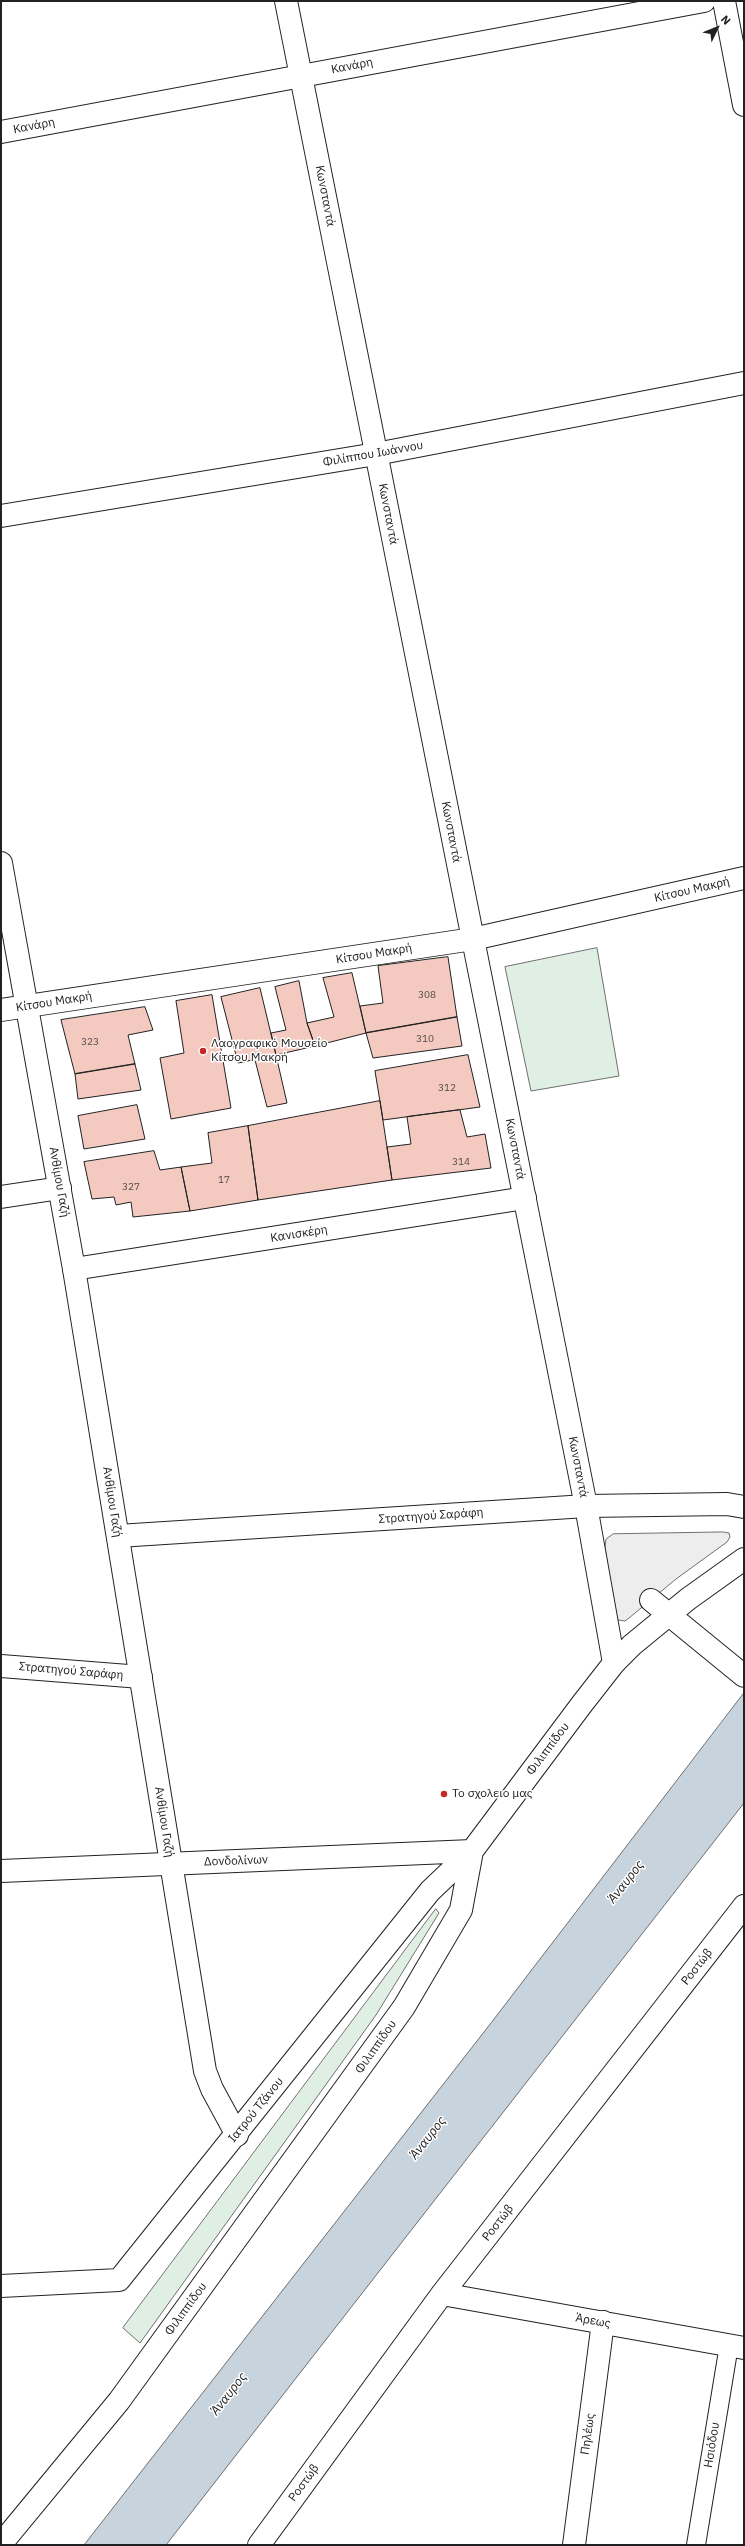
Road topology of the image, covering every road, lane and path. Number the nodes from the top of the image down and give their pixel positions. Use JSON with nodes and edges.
{"nodes":[{"id":1,"x":286,"y":1,"type":"edge"},
{"id":2,"x":704,"y":1,"type":"edge"},
{"id":3,"x":724,"y":1,"type":"edge"},
{"id":4,"x":301,"y":76,"type":"junction"},
{"id":5,"x":744,"y":105,"type":"edge"},
{"id":6,"x":1,"y":132,"type":"edge"},
{"id":7,"x":744,"y":383,"type":"edge"},
{"id":8,"x":376,"y":454,"type":"junction"},
{"id":9,"x":1,"y":516,"type":"edge"},
{"id":10,"x":1,"y":865,"type":"edge"},
{"id":11,"x":744,"y":878,"type":"edge"},
{"id":12,"x":473,"y":939,"type":"junction"},
{"id":13,"x":27,"y":1006,"type":"junction"},
{"id":14,"x":1,"y":1010,"type":"edge"},
{"id":15,"x":60,"y":1188,"type":"junction"},
{"id":16,"x":1,"y":1197,"type":"edge"},
{"id":17,"x":525,"y":1198,"type":"junction"},
{"id":18,"x":74,"y":1269,"type":"junction"},
{"id":19,"x":586,"y":1506,"type":"junction"},
{"id":20,"x":744,"y":1507,"type":"edge"},
{"id":21,"x":118,"y":1536,"type":"junction"},
{"id":22,"x":744,"y":1559,"type":"edge"},
{"id":23,"x":651,"y":1600,"type":"dead end"},
{"id":24,"x":670,"y":1613,"type":"junction"},
{"id":25,"x":614,"y":1663,"type":"junction"},
{"id":26,"x":1,"y":1666,"type":"edge"},
{"id":27,"x":744,"y":1676,"type":"edge"},
{"id":28,"x":141,"y":1677,"type":"junction"},
{"id":29,"x":472,"y":1851,"type":"junction"},
{"id":30,"x":170,"y":1864,"type":"junction"},
{"id":31,"x":1,"y":1871,"type":"edge"},
{"id":32,"x":744,"y":1906,"type":"edge"},
{"id":33,"x":237,"y":2135,"type":"junction"},
{"id":34,"x":1,"y":2286,"type":"edge"},
{"id":35,"x":442,"y":2294,"type":"junction"},
{"id":36,"x":603,"y":2322,"type":"junction"},
{"id":37,"x":736,"y":2346,"type":"edge"},
{"id":38,"x":1,"y":2544,"type":"edge"},
{"id":39,"x":259,"y":2545,"type":"edge"},
{"id":40,"x":574,"y":2545,"type":"edge"},
{"id":41,"x":696,"y":2545,"type":"edge"}],
"edges":[{"from":1,"to":4,"type":"street","name":"Κωνσταντά"},
{"from":2,"to":4,"type":"street","name":"Κανάρη"},
{"from":3,"to":5,"type":"street"},
{"from":4,"to":6,"type":"street","name":"Κανάρη"},
{"from":4,"to":8,"type":"street","name":"Κωνσταντά"},
{"from":7,"to":8,"type":"street","name":"Φιλίππου Ιωάννου"},
{"from":8,"to":9,"type":"street","name":"Φιλίππου Ιωάννου"},
{"from":8,"to":12,"type":"street","name":"Κωνσταντά"},
{"from":10,"to":13,"type":"street","name":"Ανθίμου Γαζή"},
{"from":11,"to":12,"type":"street","name":"Κίτσου Μακρή"},
{"from":12,"to":13,"type":"street","name":"Κίτσου Μακρή"},
{"from":12,"to":17,"type":"street","name":"Κωνσταντά"},
{"from":13,"to":14,"type":"street","name":"Κίτσου Μακρή"},
{"from":13,"to":15,"type":"street","name":"Ανθίμου Γαζή"},
{"from":15,"to":16,"type":"street"},
{"from":15,"to":18,"type":"street","name":"Ανθίμου Γαζή"},
{"from":17,"to":18,"type":"street","name":"Κανισκέρη"},
{"from":17,"to":19,"type":"street","name":"Κωνσταντά"},
{"from":18,"to":21,"type":"street","name":"Ανθίμου Γαζή"},
{"from":19,"to":20,"type":"street","name":"Στρατηγού Σαράφη"},
{"from":19,"to":21,"type":"street","name":"Στρατηγού Σαράφη"},
{"from":19,"to":25,"type":"street","name":"Κωνσταντά"},
{"from":21,"to":28,"type":"street","name":"Ανθίμου Γαζή"},
{"from":22,"to":24,"type":"street","name":"Φιλιππίδου"},
{"from":23,"to":24,"type":"street"},
{"from":24,"to":25,"type":"street","name":"Φιλιππίδου"},
{"from":24,"to":27,"type":"street"},
{"from":25,"to":29,"type":"street","name":"Φιλιππίδου"},
{"from":26,"to":28,"type":"street","name":"Στρατηγού Σαράφη"},
{"from":28,"to":30,"type":"street","name":"Ανθίμου Γαζή"},
{"from":29,"to":30,"type":"street","name":"Δονδολίνων"},
{"from":29,"to":33,"type":"street","name":"Ιατρού Τζάνου"},
{"from":29,"to":38,"type":"street","name":"Φιλιππίδου"},
{"from":30,"to":31,"type":"street","name":"Δονδολίνων"},
{"from":30,"to":33,"type":"street","name":"Ανθίμου Γαζή"},
{"from":32,"to":35,"type":"street","name":"Ροστώβ"},
{"from":33,"to":34,"type":"street","name":"Ιατρού Τζάνου"},
{"from":35,"to":36,"type":"street","name":"Άρεως"},
{"from":35,"to":39,"type":"street","name":"Ροστώβ"},
{"from":36,"to":37,"type":"street","name":"Άρεως"},
{"from":36,"to":40,"type":"street","name":"Πηλέως"},
{"from":37,"to":41,"type":"lane","name":"Ησιόδου"}]}
